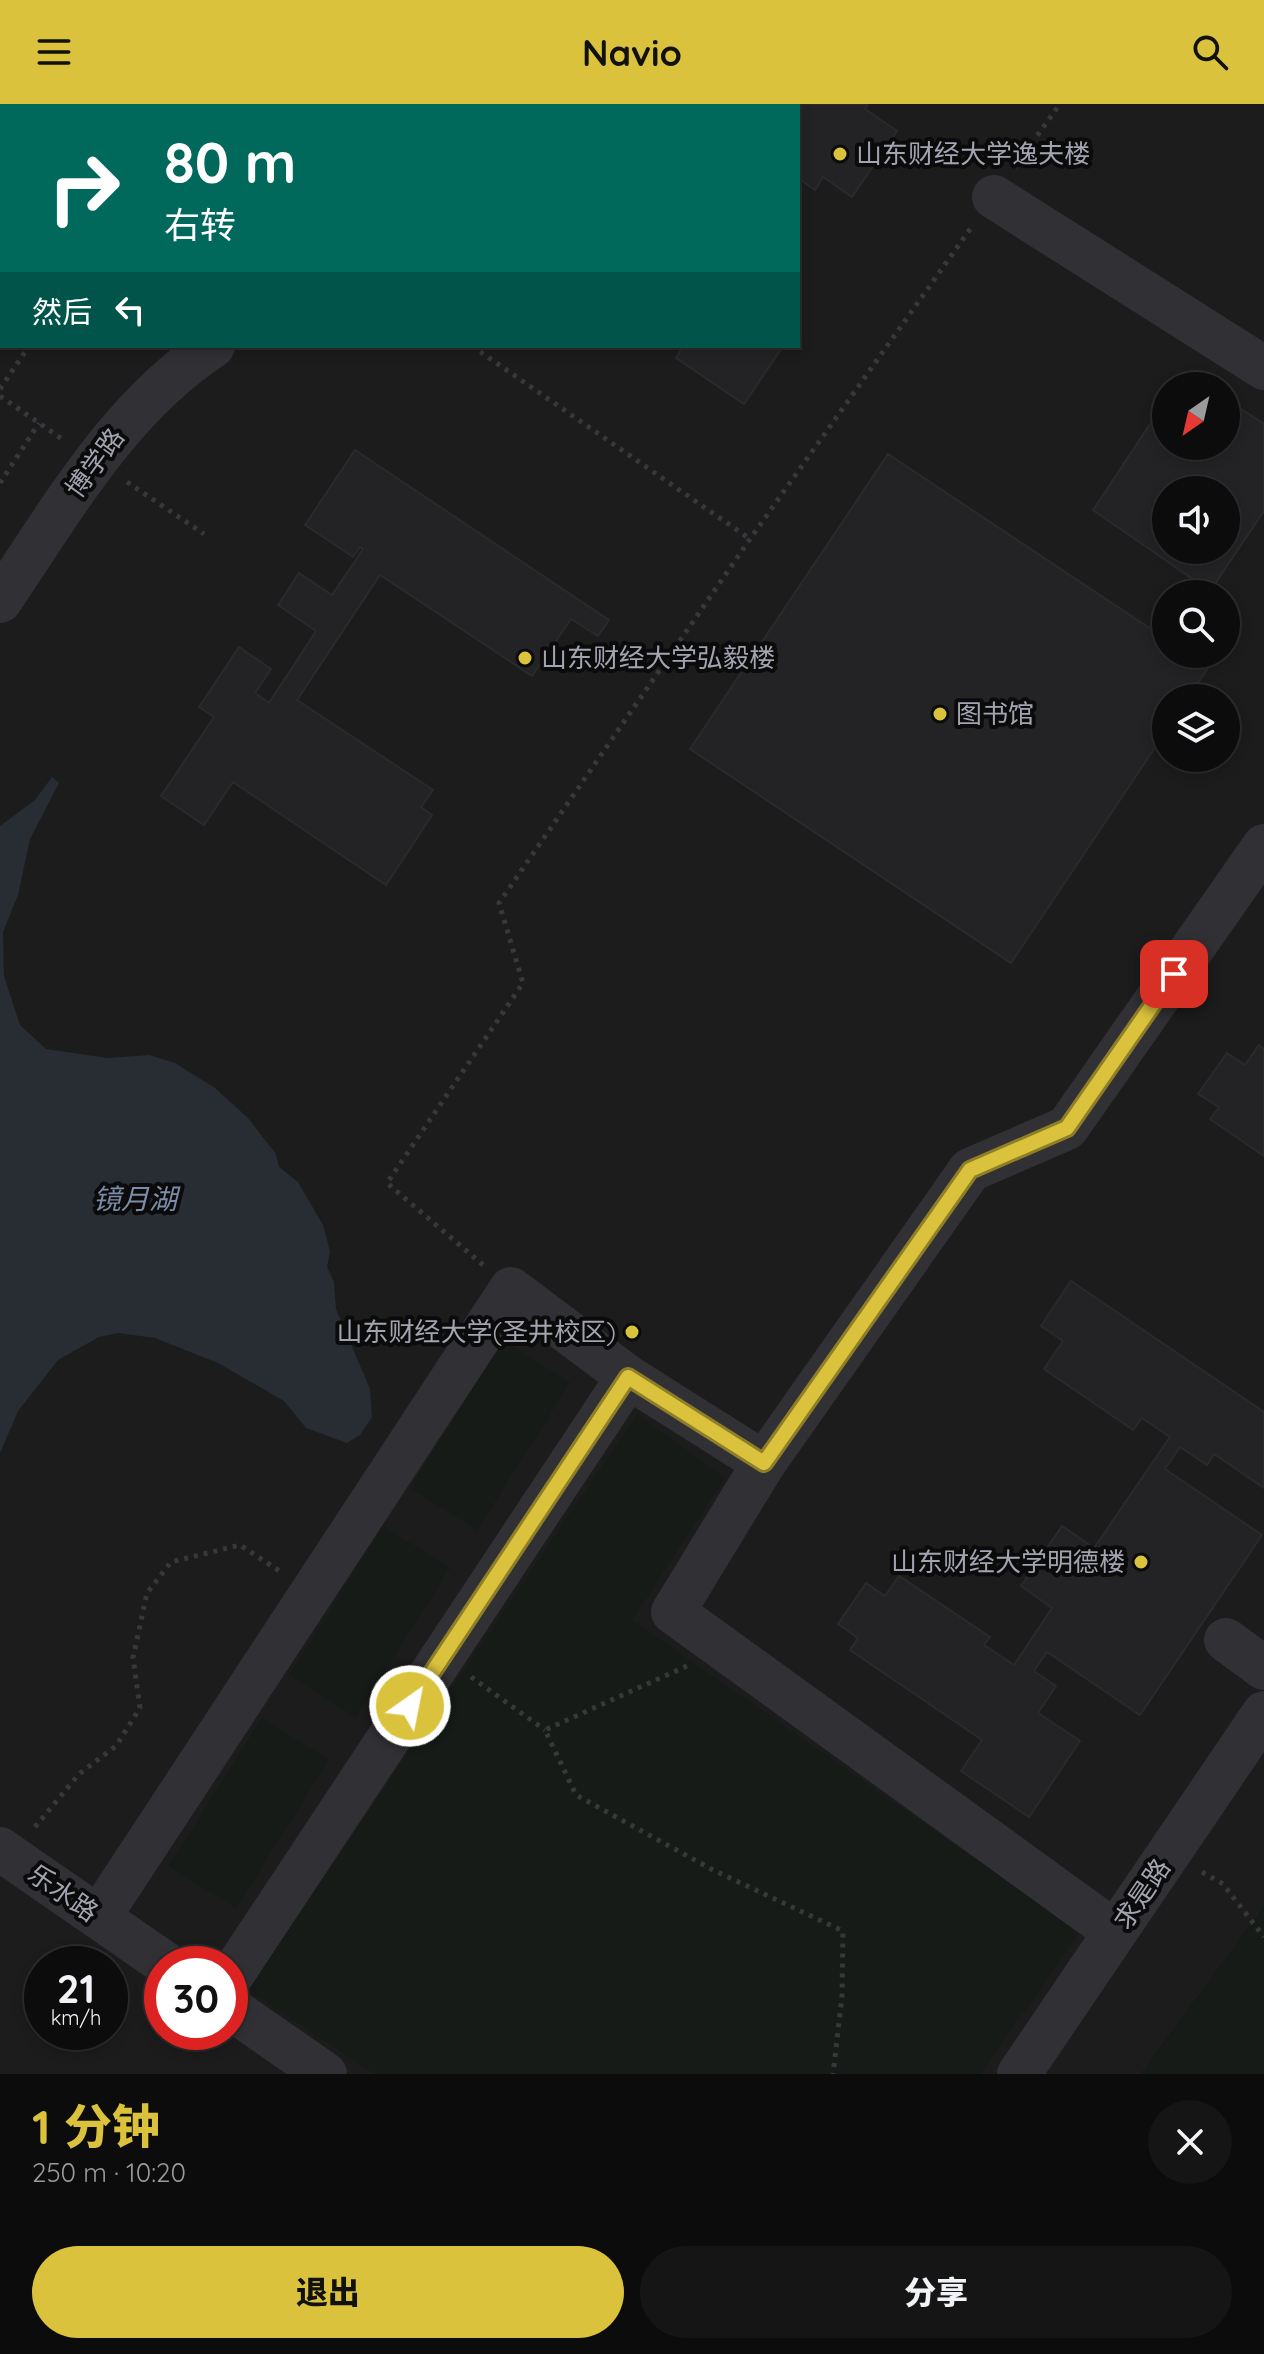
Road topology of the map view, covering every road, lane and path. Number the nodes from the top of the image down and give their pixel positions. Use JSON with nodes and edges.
{"nodes":[{"id":1,"x":1060,"y":104,"type":"edge"},
{"id":2,"x":994,"y":197,"type":"junction"},
{"id":3,"x":28,"y":348,"type":"edge"},
{"id":4,"x":210,"y":348,"type":"edge"},
{"id":5,"x":475,"y":348,"type":"edge"},
{"id":6,"x":1264,"y":368,"type":"edge"},
{"id":7,"x":0,"y":389,"type":"edge"},
{"id":8,"x":0,"y":396,"type":"edge"},
{"id":9,"x":39,"y":423,"type":"junction"},
{"id":10,"x":95,"y":461,"type":"junction"},
{"id":11,"x":0,"y":483,"type":"edge"},
{"id":12,"x":204,"y":534,"type":"dead end"},
{"id":13,"x":750,"y":539,"type":"junction"},
{"id":14,"x":0,"y":601,"type":"edge"},
{"id":15,"x":1264,"y":846,"type":"edge"},
{"id":16,"x":511,"y":1289,"type":"junction"},
{"id":17,"x":628,"y":1377,"type":"junction"},
{"id":18,"x":764,"y":1463,"type":"junction"},
{"id":19,"x":312,"y":1592,"type":"junction"},
{"id":20,"x":1226,"y":1640,"type":"dead end"},
{"id":21,"x":725,"y":1649,"type":"junction"},
{"id":22,"x":443,"y":1656,"type":"junction"},
{"id":23,"x":1264,"y":1668,"type":"edge"},
{"id":24,"x":1264,"y":1713,"type":"edge"},
{"id":25,"x":545,"y":1730,"type":"junction"},
{"id":26,"x":5,"y":1852,"type":"edge"},
{"id":27,"x":1169,"y":1853,"type":"junction"},
{"id":28,"x":99,"y":1917,"type":"junction"},
{"id":29,"x":1115,"y":1932,"type":"junction"},
{"id":30,"x":1264,"y":1937,"type":"edge"},
{"id":31,"x":144,"y":1949,"type":"edge"},
{"id":32,"x":248,"y":1951,"type":"edge"},
{"id":33,"x":248,"y":2021,"type":"edge"},
{"id":34,"x":325,"y":2074,"type":"edge"},
{"id":35,"x":833,"y":2074,"type":"edge"},
{"id":36,"x":1019,"y":2074,"type":"edge"}],
"edges":[{"from":1,"to":2,"type":"path"},
{"from":2,"to":6,"type":"street"},
{"from":2,"to":13,"type":"path"},
{"from":3,"to":7,"type":"path"},
{"from":4,"to":10,"type":"street","name":"博学路"},
{"from":5,"to":13,"type":"path"},
{"from":8,"to":9,"type":"path"},
{"from":9,"to":10,"type":"path"},
{"from":9,"to":11,"type":"path"},
{"from":10,"to":12,"type":"path"},
{"from":10,"to":14,"type":"street","name":"博学路"},
{"from":13,"to":16,"type":"path"},
{"from":15,"to":18,"type":"street"},
{"from":16,"to":17,"type":"street"},
{"from":16,"to":19,"type":"street"},
{"from":17,"to":18,"type":"street"},
{"from":17,"to":22,"type":"street"},
{"from":18,"to":21,"type":"street"},
{"from":19,"to":26,"type":"path"},
{"from":19,"to":28,"type":"street"},
{"from":20,"to":23,"type":"street"},
{"from":21,"to":25,"type":"path"},
{"from":21,"to":29,"type":"street"},
{"from":22,"to":25,"type":"path"},
{"from":22,"to":32,"type":"street"},
{"from":24,"to":27,"type":"street","name":"求是路"},
{"from":25,"to":35,"type":"path"},
{"from":26,"to":28,"type":"street","name":"乐水路"},
{"from":27,"to":29,"type":"street","name":"求是路"},
{"from":27,"to":30,"type":"path"},
{"from":28,"to":31,"type":"street","name":"乐水路"},
{"from":29,"to":36,"type":"street","name":"求是路"},
{"from":33,"to":34,"type":"street"}]}
